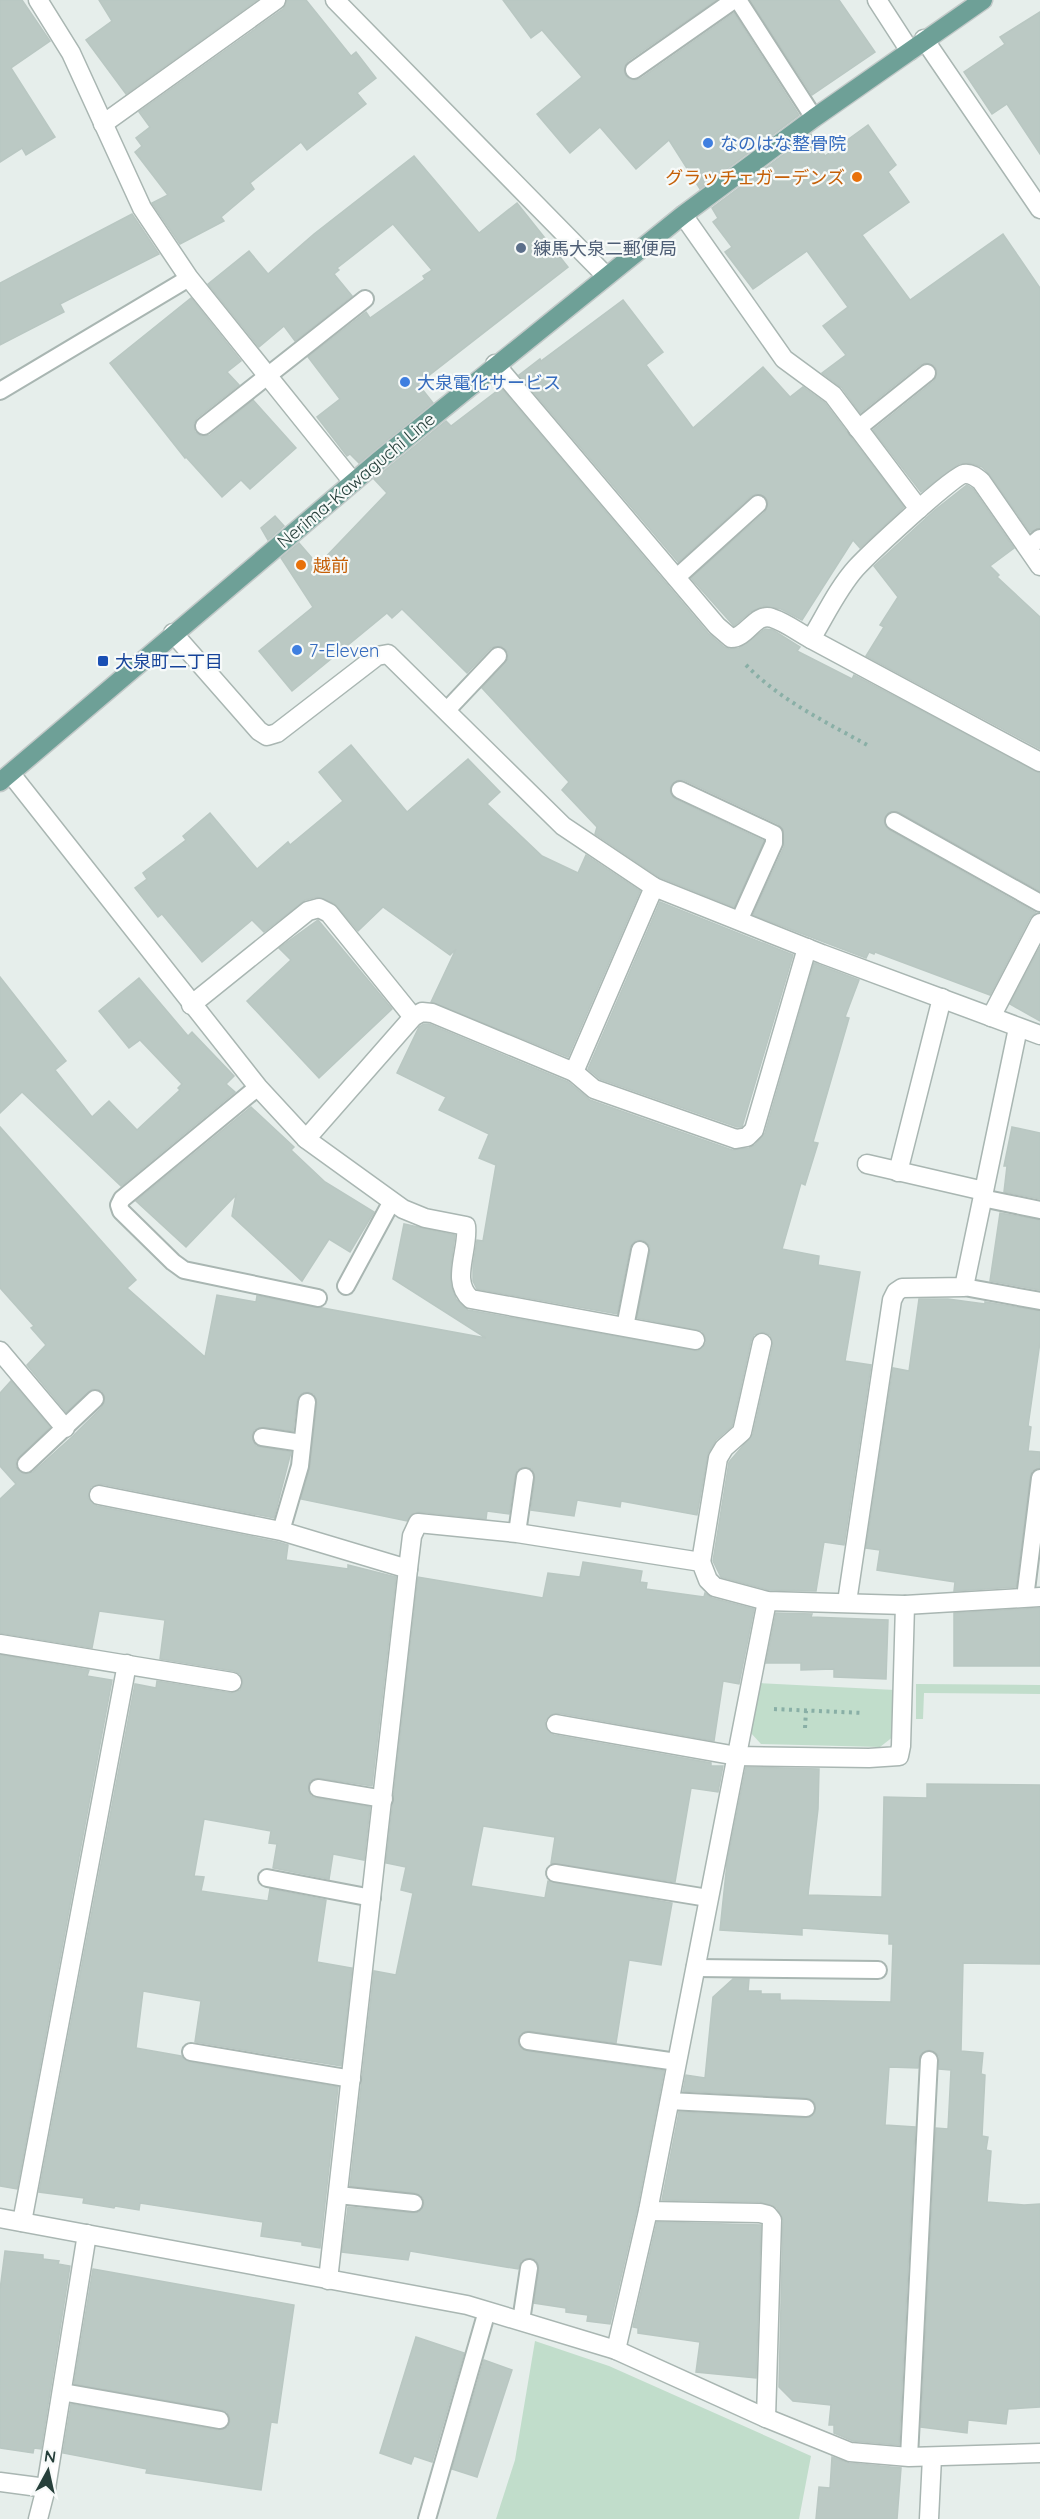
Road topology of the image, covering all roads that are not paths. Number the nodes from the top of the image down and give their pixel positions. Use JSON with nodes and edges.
{"nodes":[{"id":1,"x":38,"y":0,"type":"edge"},
{"id":2,"x":276,"y":0,"type":"edge"},
{"id":3,"x":335,"y":0,"type":"edge"},
{"id":4,"x":736,"y":0,"type":"edge"},
{"id":5,"x":877,"y":0,"type":"edge"},
{"id":6,"x":983,"y":0,"type":"edge"},
{"id":7,"x":917,"y":45,"type":"junction"},
{"id":8,"x":634,"y":70,"type":"dead end"},
{"id":9,"x":814,"y":118,"type":"junction"},
{"id":10,"x":103,"y":124,"type":"junction"},
{"id":11,"x":1040,"y":209,"type":"edge"},
{"id":12,"x":683,"y":215,"type":"junction"},
{"id":13,"x":606,"y":276,"type":"junction"},
{"id":14,"x":189,"y":278,"type":"junction"},
{"id":15,"x":365,"y":299,"type":"dead end"},
{"id":16,"x":495,"y":364,"type":"junction"},
{"id":17,"x":927,"y":373,"type":"dead end"},
{"id":18,"x":268,"y":376,"type":"junction"},
{"id":19,"x":0,"y":392,"type":"edge"},
{"id":20,"x":204,"y":426,"type":"dead end"},
{"id":21,"x":857,"y":429,"type":"junction"},
{"id":22,"x":353,"y":482,"type":"junction"},
{"id":23,"x":758,"y":504,"type":"dead end"},
{"id":24,"x":919,"y":509,"type":"junction"},
{"id":25,"x":1034,"y":543,"type":"edge"},
{"id":26,"x":1040,"y":566,"type":"edge"},
{"id":27,"x":676,"y":578,"type":"junction"},
{"id":28,"x":173,"y":633,"type":"junction"},
{"id":29,"x":811,"y":639,"type":"junction"},
{"id":30,"x":498,"y":656,"type":"dead end"},
{"id":31,"x":447,"y":710,"type":"junction"},
{"id":32,"x":1040,"y":762,"type":"edge"},
{"id":33,"x":5,"y":778,"type":"edge"},
{"id":34,"x":680,"y":790,"type":"dead end"},
{"id":35,"x":894,"y":821,"type":"dead end"},
{"id":36,"x":654,"y":887,"type":"junction"},
{"id":37,"x":1040,"y":903,"type":"edge"},
{"id":38,"x":739,"y":921,"type":"junction"},
{"id":39,"x":1040,"y":923,"type":"edge"},
{"id":40,"x":807,"y":948,"type":"junction"},
{"id":41,"x":942,"y":998,"type":"junction"},
{"id":42,"x":191,"y":1005,"type":"junction"},
{"id":43,"x":413,"y":1017,"type":"junction"},
{"id":44,"x":991,"y":1017,"type":"junction"},
{"id":45,"x":1018,"y":1028,"type":"junction"},
{"id":46,"x":1040,"y":1035,"type":"edge"},
{"id":47,"x":574,"y":1072,"type":"junction"},
{"id":48,"x":258,"y":1087,"type":"junction"},
{"id":49,"x":306,"y":1138,"type":"junction"},
{"id":50,"x":867,"y":1164,"type":"dead end"},
{"id":51,"x":898,"y":1172,"type":"junction"},
{"id":52,"x":983,"y":1195,"type":"junction"},
{"id":53,"x":392,"y":1201,"type":"junction"},
{"id":54,"x":1040,"y":1210,"type":"edge"},
{"id":55,"x":639,"y":1250,"type":"dead end"},
{"id":56,"x":346,"y":1286,"type":"dead end"},
{"id":57,"x":964,"y":1287,"type":"junction"},
{"id":58,"x":318,"y":1298,"type":"dead end"},
{"id":59,"x":1040,"y":1301,"type":"edge"},
{"id":60,"x":625,"y":1327,"type":"junction"},
{"id":61,"x":695,"y":1340,"type":"dead end"},
{"id":62,"x":762,"y":1343,"type":"dead end"},
{"id":63,"x":0,"y":1351,"type":"edge"},
{"id":64,"x":95,"y":1399,"type":"dead end"},
{"id":65,"x":307,"y":1402,"type":"dead end"},
{"id":66,"x":65,"y":1428,"type":"junction"},
{"id":67,"x":262,"y":1437,"type":"dead end"},
{"id":68,"x":302,"y":1443,"type":"junction"},
{"id":69,"x":26,"y":1464,"type":"dead end"},
{"id":70,"x":525,"y":1477,"type":"dead end"},
{"id":71,"x":1040,"y":1478,"type":"edge"},
{"id":72,"x":99,"y":1495,"type":"dead end"},
{"id":73,"x":281,"y":1531,"type":"junction"},
{"id":74,"x":517,"y":1533,"type":"junction"},
{"id":75,"x":701,"y":1562,"type":"junction"},
{"id":76,"x":408,"y":1569,"type":"junction"},
{"id":77,"x":1032,"y":1597,"type":"edge"},
{"id":78,"x":767,"y":1601,"type":"junction"},
{"id":79,"x":847,"y":1602,"type":"junction"},
{"id":80,"x":905,"y":1605,"type":"junction"},
{"id":81,"x":0,"y":1644,"type":"edge"},
{"id":82,"x":127,"y":1664,"type":"junction"},
{"id":83,"x":232,"y":1682,"type":"dead end"},
{"id":84,"x":556,"y":1724,"type":"dead end"},
{"id":85,"x":737,"y":1756,"type":"junction"},
{"id":86,"x":318,"y":1788,"type":"dead end"},
{"id":87,"x":384,"y":1798,"type":"junction"},
{"id":88,"x":555,"y":1873,"type":"dead end"},
{"id":89,"x":267,"y":1878,"type":"dead end"},
{"id":90,"x":372,"y":1898,"type":"junction"},
{"id":91,"x":708,"y":1898,"type":"junction"},
{"id":92,"x":695,"y":1968,"type":"junction"},
{"id":93,"x":878,"y":1970,"type":"dead end"},
{"id":94,"x":528,"y":2041,"type":"dead end"},
{"id":95,"x":191,"y":2052,"type":"dead end"},
{"id":96,"x":929,"y":2060,"type":"dead end"},
{"id":97,"x":677,"y":2062,"type":"junction"},
{"id":98,"x":352,"y":2079,"type":"junction"},
{"id":99,"x":669,"y":2100,"type":"junction"},
{"id":100,"x":806,"y":2108,"type":"dead end"},
{"id":101,"x":338,"y":2195,"type":"junction"},
{"id":102,"x":414,"y":2203,"type":"dead end"},
{"id":103,"x":648,"y":2211,"type":"junction"},
{"id":104,"x":0,"y":2218,"type":"edge"},
{"id":105,"x":22,"y":2223,"type":"junction"},
{"id":106,"x":87,"y":2234,"type":"junction"},
{"id":107,"x":529,"y":2268,"type":"dead end"},
{"id":108,"x":328,"y":2280,"type":"junction"},
{"id":109,"x":487,"y":2311,"type":"junction"},
{"id":110,"x":521,"y":2321,"type":"junction"},
{"id":111,"x":616,"y":2350,"type":"junction"},
{"id":112,"x":62,"y":2392,"type":"junction"},
{"id":113,"x":766,"y":2418,"type":"junction"},
{"id":114,"x":220,"y":2420,"type":"dead end"},
{"id":115,"x":1040,"y":2453,"type":"edge"},
{"id":116,"x":909,"y":2457,"type":"junction"},
{"id":117,"x":932,"y":2457,"type":"junction"},
{"id":118,"x":0,"y":2482,"type":"edge"},
{"id":119,"x":46,"y":2488,"type":"junction"},
{"id":120,"x":38,"y":2519,"type":"edge"},
{"id":121,"x":427,"y":2519,"type":"edge"},
{"id":122,"x":928,"y":2519,"type":"edge"}],
"edges":[{"from":1,"to":10,"type":"street"},
{"from":2,"to":10,"type":"street"},
{"from":3,"to":13,"type":"street"},
{"from":4,"to":8,"type":"lane"},
{"from":4,"to":9,"type":"lane"},
{"from":5,"to":7,"type":"street"},
{"from":6,"to":7,"type":"main road","name":"Nerima-Kawaguchi Line"},
{"from":7,"to":9,"type":"main road","name":"Nerima-Kawaguchi Line"},
{"from":7,"to":11,"type":"street"},
{"from":9,"to":12,"type":"main road","name":"Nerima-Kawaguchi Line"},
{"from":10,"to":14,"type":"street"},
{"from":12,"to":13,"type":"main road","name":"Nerima-Kawaguchi Line"},
{"from":12,"to":21,"type":"street"},
{"from":13,"to":16,"type":"main road","name":"Nerima-Kawaguchi Line"},
{"from":14,"to":18,"type":"street"},
{"from":14,"to":19,"type":"lane"},
{"from":15,"to":18,"type":"lane"},
{"from":16,"to":22,"type":"main road","name":"Nerima-Kawaguchi Line"},
{"from":16,"to":27,"type":"street"},
{"from":17,"to":21,"type":"lane"},
{"from":18,"to":20,"type":"lane"},
{"from":18,"to":22,"type":"street"},
{"from":21,"to":24,"type":"street"},
{"from":22,"to":28,"type":"main road","name":"Nerima-Kawaguchi Line"},
{"from":23,"to":27,"type":"lane"},
{"from":24,"to":25,"type":"street"},
{"from":24,"to":29,"type":"street"},
{"from":25,"to":26,"type":"street"},
{"from":27,"to":29,"type":"street"},
{"from":28,"to":31,"type":"street"},
{"from":28,"to":33,"type":"main road","name":"Nerima-Kawaguchi Line"},
{"from":29,"to":32,"type":"street"},
{"from":30,"to":31,"type":"lane"},
{"from":31,"to":36,"type":"street"},
{"from":33,"to":42,"type":"street"},
{"from":34,"to":38,"type":"lane"},
{"from":35,"to":37,"type":"lane"},
{"from":36,"to":38,"type":"street"},
{"from":36,"to":47,"type":"street"},
{"from":38,"to":40,"type":"street"},
{"from":39,"to":44,"type":"street"},
{"from":40,"to":41,"type":"street"},
{"from":40,"to":47,"type":"street"},
{"from":41,"to":44,"type":"street"},
{"from":41,"to":51,"type":"street"},
{"from":42,"to":43,"type":"street"},
{"from":42,"to":48,"type":"street"},
{"from":43,"to":47,"type":"street"},
{"from":43,"to":49,"type":"street"},
{"from":44,"to":45,"type":"street"},
{"from":45,"to":46,"type":"street"},
{"from":45,"to":52,"type":"street"},
{"from":48,"to":49,"type":"street"},
{"from":48,"to":58,"type":"lane"},
{"from":49,"to":53,"type":"street"},
{"from":50,"to":51,"type":"street"},
{"from":51,"to":52,"type":"street"},
{"from":52,"to":54,"type":"lane"},
{"from":52,"to":57,"type":"street"},
{"from":53,"to":56,"type":"lane"},
{"from":53,"to":60,"type":"street"},
{"from":55,"to":60,"type":"lane"},
{"from":57,"to":59,"type":"lane"},
{"from":57,"to":79,"type":"street"},
{"from":60,"to":61,"type":"street"},
{"from":62,"to":75,"type":"street"},
{"from":63,"to":66,"type":"street"},
{"from":64,"to":66,"type":"lane"},
{"from":65,"to":68,"type":"lane"},
{"from":66,"to":69,"type":"lane"},
{"from":67,"to":68,"type":"lane"},
{"from":68,"to":73,"type":"lane"},
{"from":70,"to":74,"type":"lane"},
{"from":71,"to":77,"type":"lane"},
{"from":72,"to":73,"type":"street"},
{"from":73,"to":76,"type":"street"},
{"from":74,"to":75,"type":"street"},
{"from":74,"to":76,"type":"street"},
{"from":75,"to":78,"type":"street"},
{"from":76,"to":87,"type":"street"},
{"from":77,"to":80,"type":"street"},
{"from":78,"to":79,"type":"street"},
{"from":78,"to":85,"type":"street"},
{"from":79,"to":80,"type":"street"},
{"from":80,"to":85,"type":"street"},
{"from":81,"to":82,"type":"street"},
{"from":82,"to":83,"type":"street"},
{"from":82,"to":105,"type":"street"},
{"from":84,"to":85,"type":"street"},
{"from":85,"to":91,"type":"street"},
{"from":86,"to":87,"type":"lane"},
{"from":87,"to":90,"type":"street"},
{"from":88,"to":91,"type":"lane"},
{"from":89,"to":90,"type":"lane"},
{"from":90,"to":98,"type":"street"},
{"from":91,"to":92,"type":"street"},
{"from":92,"to":93,"type":"lane"},
{"from":92,"to":97,"type":"street"},
{"from":94,"to":97,"type":"lane"},
{"from":95,"to":98,"type":"lane"},
{"from":96,"to":116,"type":"lane"},
{"from":97,"to":99,"type":"street"},
{"from":98,"to":101,"type":"street"},
{"from":99,"to":100,"type":"lane"},
{"from":99,"to":103,"type":"street"},
{"from":101,"to":102,"type":"lane"},
{"from":101,"to":108,"type":"street"},
{"from":103,"to":111,"type":"street"},
{"from":103,"to":113,"type":"street"},
{"from":104,"to":105,"type":"street"},
{"from":105,"to":106,"type":"street"},
{"from":106,"to":108,"type":"street"},
{"from":106,"to":112,"type":"street"},
{"from":107,"to":110,"type":"lane"},
{"from":108,"to":109,"type":"street"},
{"from":109,"to":110,"type":"street"},
{"from":109,"to":121,"type":"lane"},
{"from":110,"to":111,"type":"street"},
{"from":111,"to":113,"type":"street"},
{"from":112,"to":114,"type":"lane"},
{"from":112,"to":119,"type":"street"},
{"from":113,"to":116,"type":"street"},
{"from":115,"to":117,"type":"street"},
{"from":116,"to":117,"type":"street"},
{"from":117,"to":122,"type":"street"},
{"from":118,"to":119,"type":"street"},
{"from":119,"to":120,"type":"street"}]}
